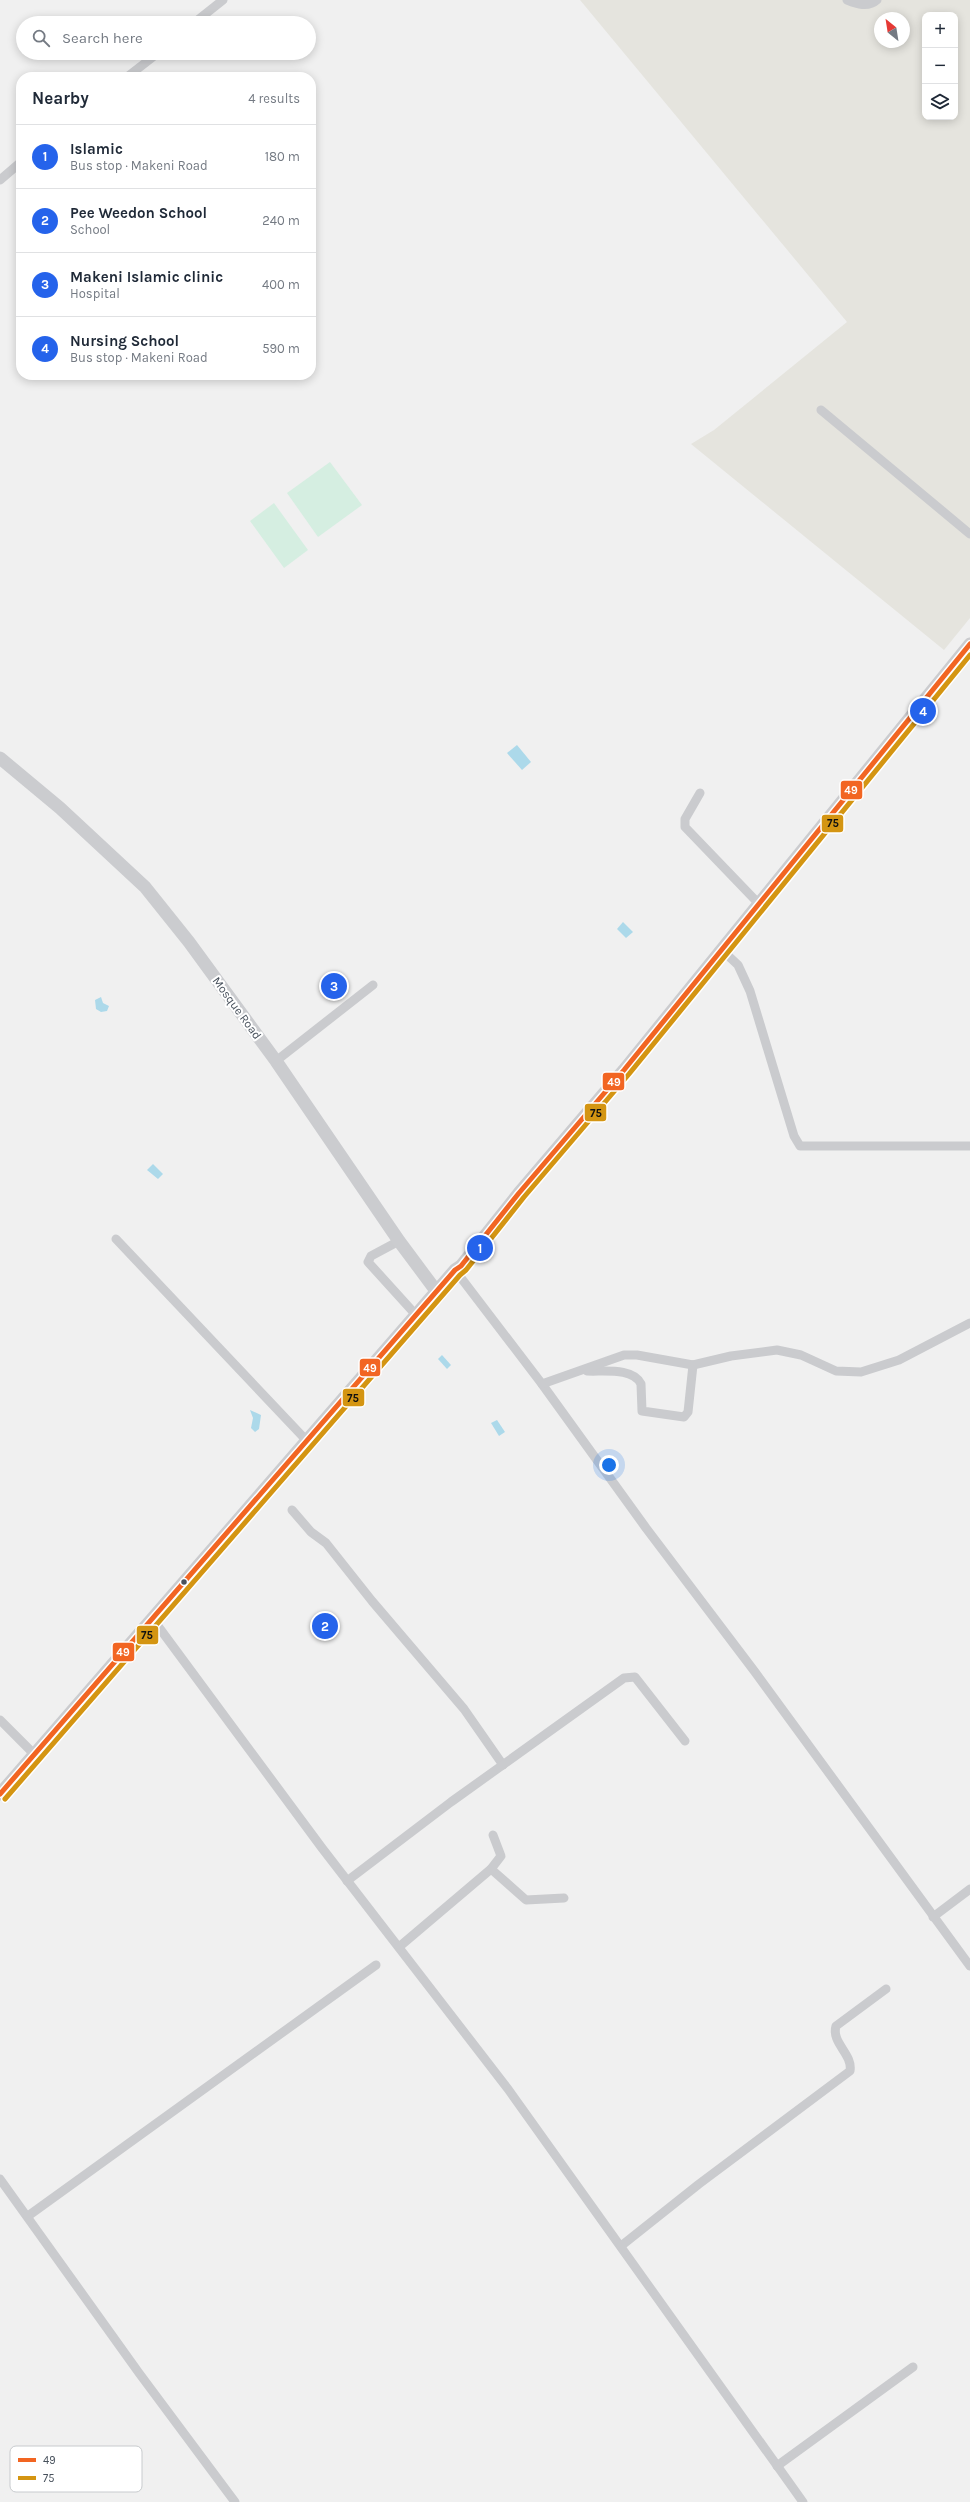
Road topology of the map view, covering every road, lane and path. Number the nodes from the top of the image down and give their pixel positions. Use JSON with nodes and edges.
{"nodes":[{"id":1,"x":223,"y":0,"type":"edge"},
{"id":2,"x":847,"y":0,"type":"edge"},
{"id":3,"x":878,"y":0,"type":"edge"},
{"id":4,"x":213,"y":3,"type":"edge"},
{"id":5,"x":201,"y":16,"type":"edge"},
{"id":6,"x":149,"y":60,"type":"edge"},
{"id":7,"x":134,"y":72,"type":"edge"},
{"id":8,"x":16,"y":166,"type":"edge"},
{"id":9,"x":0,"y":180,"type":"edge"},
{"id":10,"x":821,"y":410,"type":"dead end"},
{"id":11,"x":970,"y":534,"type":"edge"},
{"id":12,"x":970,"y":644,"type":"edge"},
{"id":13,"x":0,"y":758,"type":"edge"},
{"id":14,"x":700,"y":793,"type":"dead end"},
{"id":15,"x":758,"y":904,"type":"junction"},
{"id":16,"x":722,"y":950,"type":"junction"},
{"id":17,"x":373,"y":985,"type":"dead end"},
{"id":18,"x":276,"y":1061,"type":"junction"},
{"id":19,"x":970,"y":1146,"type":"edge"},
{"id":20,"x":116,"y":1239,"type":"dead end"},
{"id":21,"x":399,"y":1241,"type":"junction"},
{"id":22,"x":455,"y":1270,"type":"junction"},
{"id":23,"x":437,"y":1292,"type":"junction"},
{"id":24,"x":416,"y":1315,"type":"junction"},
{"id":25,"x":970,"y":1324,"type":"edge"},
{"id":26,"x":693,"y":1365,"type":"junction"},
{"id":27,"x":581,"y":1371,"type":"junction"},
{"id":28,"x":542,"y":1384,"type":"junction"},
{"id":29,"x":307,"y":1440,"type":"junction"},
{"id":30,"x":292,"y":1510,"type":"dead end"},
{"id":31,"x":152,"y":1618,"type":"junction"},
{"id":32,"x":0,"y":1720,"type":"edge"},
{"id":33,"x":684,"y":1741,"type":"dead end"},
{"id":34,"x":34,"y":1754,"type":"junction"},
{"id":35,"x":503,"y":1765,"type":"junction"},
{"id":36,"x":0,"y":1794,"type":"edge"},
{"id":37,"x":493,"y":1834,"type":"dead end"},
{"id":38,"x":491,"y":1869,"type":"junction"},
{"id":39,"x":347,"y":1881,"type":"junction"},
{"id":40,"x":970,"y":1889,"type":"edge"},
{"id":41,"x":564,"y":1898,"type":"dead end"},
{"id":42,"x":933,"y":1917,"type":"junction"},
{"id":43,"x":399,"y":1948,"type":"junction"},
{"id":44,"x":376,"y":1965,"type":"dead end"},
{"id":45,"x":970,"y":1966,"type":"edge"},
{"id":46,"x":886,"y":1989,"type":"dead end"},
{"id":47,"x":0,"y":2179,"type":"edge"},
{"id":48,"x":28,"y":2216,"type":"junction"},
{"id":49,"x":622,"y":2246,"type":"junction"},
{"id":50,"x":913,"y":2367,"type":"dead end"},
{"id":51,"x":777,"y":2466,"type":"junction"},
{"id":52,"x":235,"y":2502,"type":"edge"},
{"id":53,"x":803,"y":2502,"type":"edge"}],
"edges":[{"from":1,"to":4,"type":"street"},
{"from":2,"to":3,"type":"street"},
{"from":4,"to":5,"type":"street"},
{"from":6,"to":7,"type":"street"},
{"from":8,"to":9,"type":"street"},
{"from":10,"to":11,"type":"street"},
{"from":12,"to":15,"type":"main road"},
{"from":13,"to":18,"type":"main road","name":"Mosque Road"},
{"from":14,"to":15,"type":"street"},
{"from":15,"to":16,"type":"main road"},
{"from":16,"to":19,"type":"street"},
{"from":16,"to":22,"type":"main road"},
{"from":17,"to":18,"type":"street"},
{"from":18,"to":21,"type":"main road","name":"Mosque Road"},
{"from":20,"to":29,"type":"street"},
{"from":21,"to":23,"type":"main road","name":"Mosque Road"},
{"from":21,"to":24,"type":"street"},
{"from":22,"to":23,"type":"main road"},
{"from":22,"to":28,"type":"street"},
{"from":23,"to":24,"type":"main road"},
{"from":24,"to":29,"type":"main road"},
{"from":25,"to":26,"type":"street"},
{"from":26,"to":27,"type":"street"},
{"from":26,"to":27,"type":"street"},
{"from":27,"to":28,"type":"street"},
{"from":28,"to":42,"type":"street"},
{"from":29,"to":31,"type":"main road"},
{"from":30,"to":35,"type":"street"},
{"from":31,"to":34,"type":"main road"},
{"from":31,"to":39,"type":"street"},
{"from":32,"to":34,"type":"street"},
{"from":33,"to":35,"type":"street"},
{"from":34,"to":36,"type":"main road"},
{"from":35,"to":39,"type":"street"},
{"from":37,"to":38,"type":"street"},
{"from":38,"to":41,"type":"street"},
{"from":38,"to":43,"type":"street"},
{"from":39,"to":43,"type":"street"},
{"from":40,"to":42,"type":"street"},
{"from":42,"to":45,"type":"street"},
{"from":43,"to":49,"type":"street"},
{"from":44,"to":48,"type":"street"},
{"from":46,"to":49,"type":"street"},
{"from":47,"to":48,"type":"street"},
{"from":48,"to":52,"type":"street"},
{"from":49,"to":51,"type":"street"},
{"from":50,"to":51,"type":"street"},
{"from":51,"to":53,"type":"street"}]}
